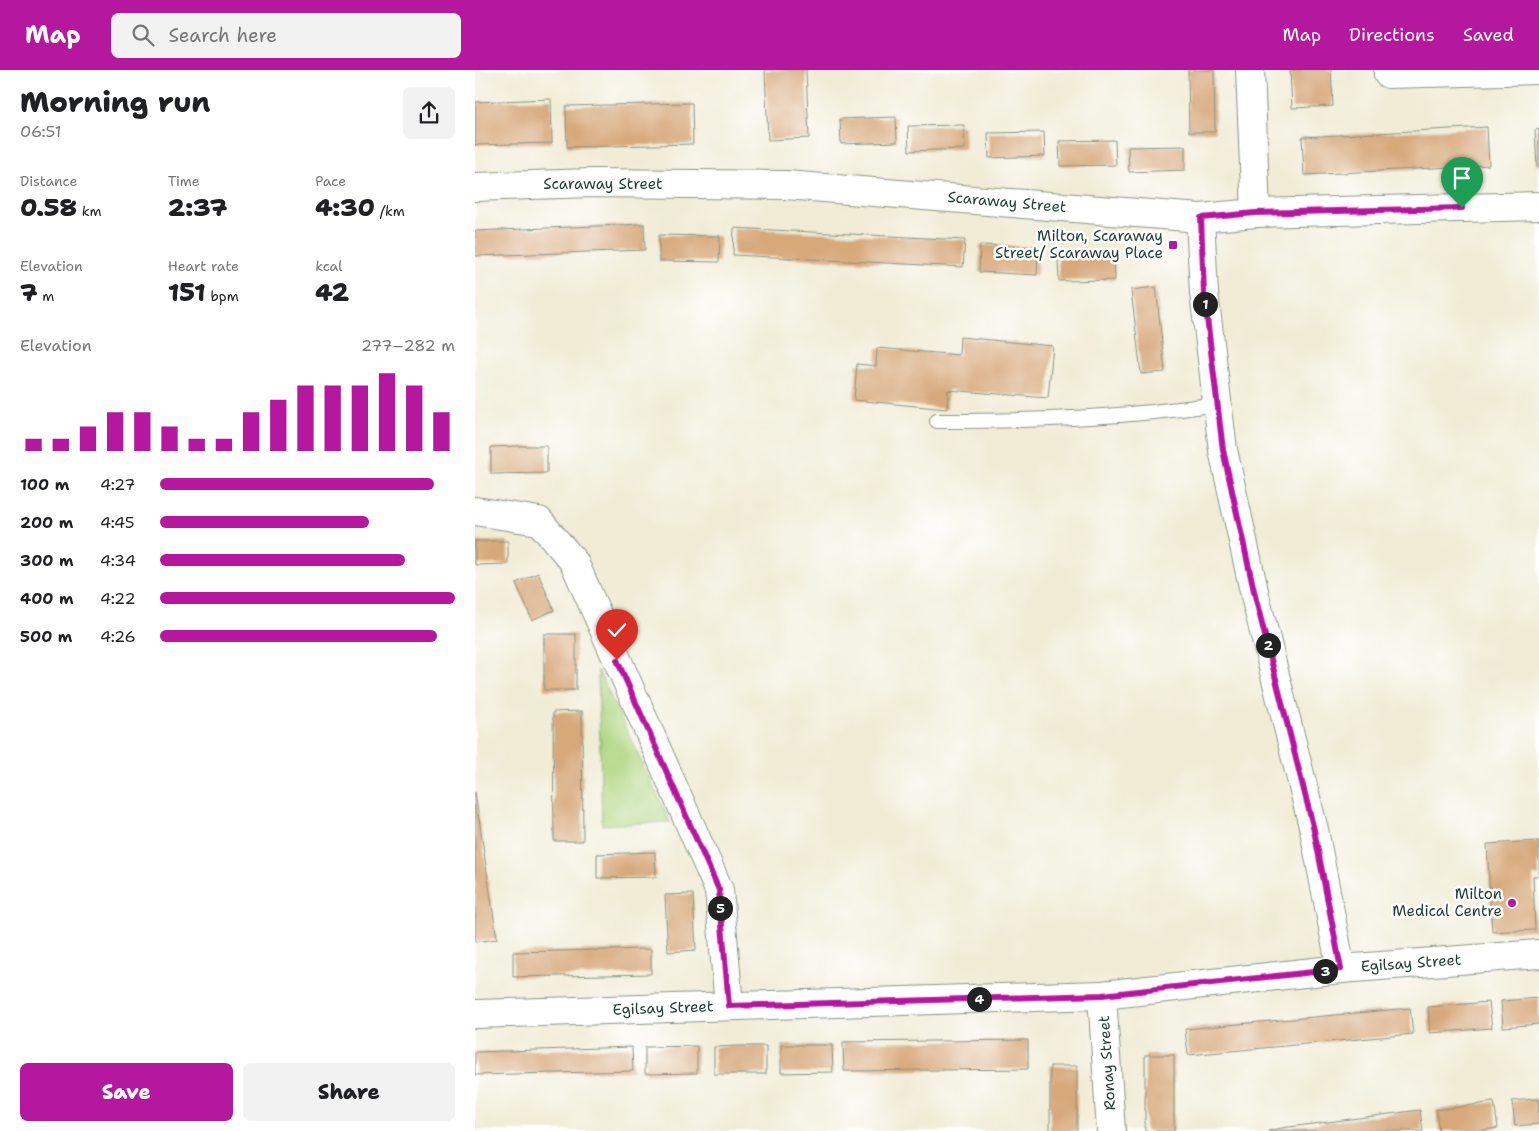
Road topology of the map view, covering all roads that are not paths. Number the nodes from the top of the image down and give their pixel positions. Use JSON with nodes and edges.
{"nodes":[{"id":1,"x":1250,"y":70,"type":"edge"},
{"id":2,"x":1388,"y":70,"type":"edge"},
{"id":3,"x":1539,"y":70,"type":"edge"},
{"id":4,"x":475,"y":187,"type":"edge"},
{"id":5,"x":1539,"y":206,"type":"edge"},
{"id":6,"x":1255,"y":213,"type":"junction"},
{"id":7,"x":1201,"y":218,"type":"junction"},
{"id":8,"x":1217,"y":404,"type":"junction"},
{"id":9,"x":937,"y":421,"type":"dead end"},
{"id":10,"x":475,"y":511,"type":"edge"},
{"id":11,"x":1539,"y":954,"type":"edge"},
{"id":12,"x":1341,"y":969,"type":"junction"},
{"id":13,"x":1102,"y":995,"type":"junction"},
{"id":14,"x":729,"y":1006,"type":"junction"},
{"id":15,"x":475,"y":1014,"type":"edge"},
{"id":16,"x":1111,"y":1131,"type":"edge"}],
"edges":[{"from":1,"to":6,"type":"street"},
{"from":2,"to":3,"type":"street"},
{"from":4,"to":7,"type":"street","name":"Scaraway Street"},
{"from":5,"to":6,"type":"street","name":"Scaraway Street"},
{"from":6,"to":7,"type":"street","name":"Scaraway Street"},
{"from":7,"to":8,"type":"street"},
{"from":8,"to":9,"type":"lane"},
{"from":8,"to":12,"type":"street"},
{"from":10,"to":14,"type":"street"},
{"from":11,"to":12,"type":"street","name":"Egilsay Street"},
{"from":12,"to":13,"type":"street","name":"Egilsay Street"},
{"from":13,"to":14,"type":"street","name":"Egilsay Street"},
{"from":13,"to":16,"type":"street","name":"Ronay Street"},
{"from":14,"to":15,"type":"street","name":"Egilsay Street"}]}
